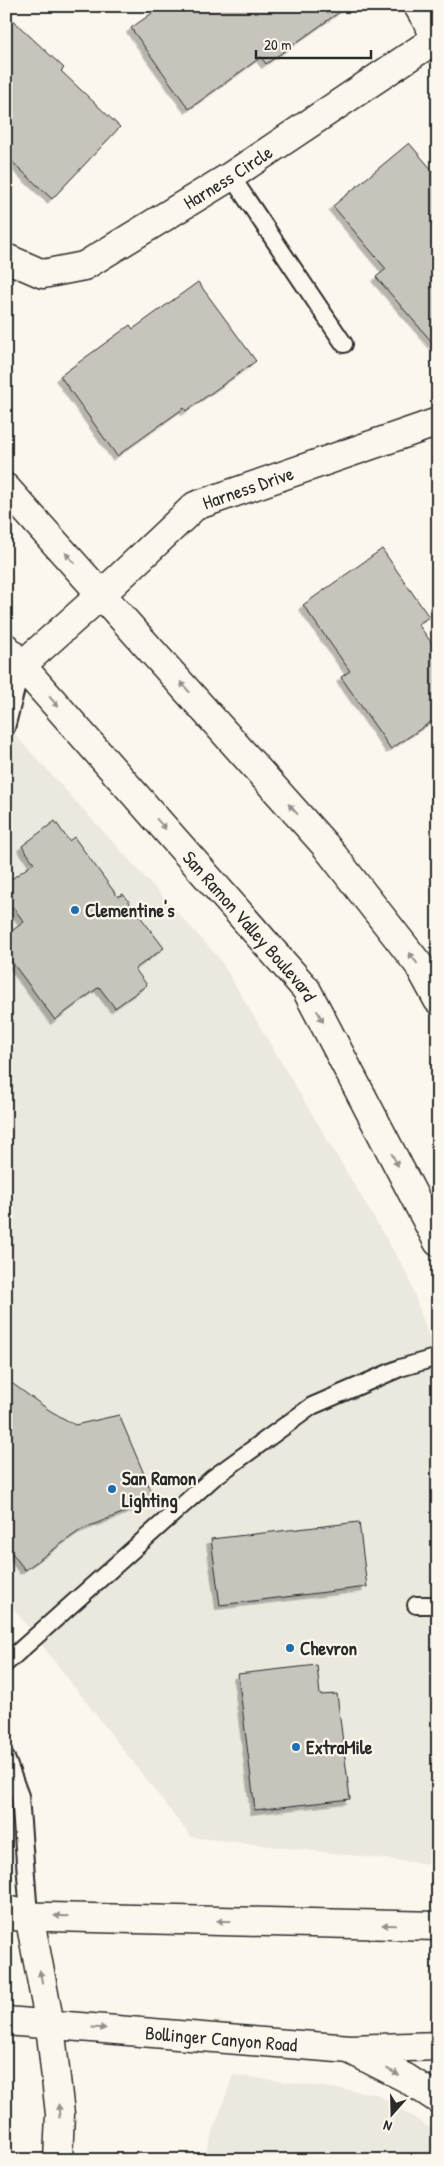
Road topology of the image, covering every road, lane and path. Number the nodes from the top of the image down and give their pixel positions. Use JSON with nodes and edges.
{"nodes":[{"id":1,"x":418,"y":6,"type":"edge"},
{"id":2,"x":437,"y":39,"type":"edge"},
{"id":3,"x":231,"y":176,"type":"junction"},
{"id":4,"x":6,"y":258,"type":"edge"},
{"id":5,"x":344,"y":344,"type":"dead end"},
{"id":6,"x":438,"y":422,"type":"edge"},
{"id":7,"x":6,"y":488,"type":"edge"},
{"id":8,"x":102,"y":594,"type":"junction"},
{"id":9,"x":12,"y":660,"type":"edge"},
{"id":10,"x":6,"y":728,"type":"edge"},
{"id":11,"x":438,"y":1000,"type":"edge"},
{"id":12,"x":438,"y":1242,"type":"edge"},
{"id":13,"x":438,"y":1357,"type":"edge"},
{"id":14,"x":416,"y":1605,"type":"dead end"},
{"id":15,"x":438,"y":1605,"type":"edge"},
{"id":16,"x":6,"y":1663,"type":"edge"},
{"id":17,"x":6,"y":1758,"type":"edge"},
{"id":18,"x":14,"y":1914,"type":"edge"},
{"id":19,"x":438,"y":1926,"type":"edge"},
{"id":20,"x":6,"y":2021,"type":"edge"},
{"id":21,"x":50,"y":2025,"type":"junction"},
{"id":22,"x":438,"y":2046,"type":"edge"},
{"id":23,"x":350,"y":2049,"type":"junction"},
{"id":24,"x":438,"y":2099,"type":"edge"},
{"id":25,"x":58,"y":2160,"type":"edge"}],
"edges":[{"from":1,"to":2,"type":"main road","name":"Harness Circle"},
{"from":2,"to":3,"type":"main road","name":"Harness Circle"},
{"from":3,"to":4,"type":"main road","name":"Harness Circle"},
{"from":3,"to":5,"type":"lane"},
{"from":6,"to":8,"type":"main road","name":"Harness Drive"},
{"from":8,"to":7,"type":"main road","one_way":true},
{"from":8,"to":9,"type":"main road","name":"Harness Drive"},
{"from":11,"to":8,"type":"main road","one_way":true},
{"from":9,"to":10,"type":"lane"},
{"from":9,"to":12,"type":"main road","name":"San Ramon Valley Boulevard","one_way":true},
{"from":13,"to":16,"type":"lane"},
{"from":14,"to":15,"type":"lane"},
{"from":17,"to":18,"type":"lane"},
{"from":19,"to":18,"type":"main road","one_way":true},
{"from":21,"to":18,"type":"main road","one_way":true},
{"from":20,"to":21,"type":"main road","name":"Bollinger Canyon Road"},
{"from":21,"to":23,"type":"main road","name":"Bollinger Canyon Road","one_way":true},
{"from":25,"to":21,"type":"main road","one_way":true},
{"from":22,"to":23,"type":"main road","name":"Bollinger Canyon Road"},
{"from":23,"to":24,"type":"main road","one_way":true}]}
